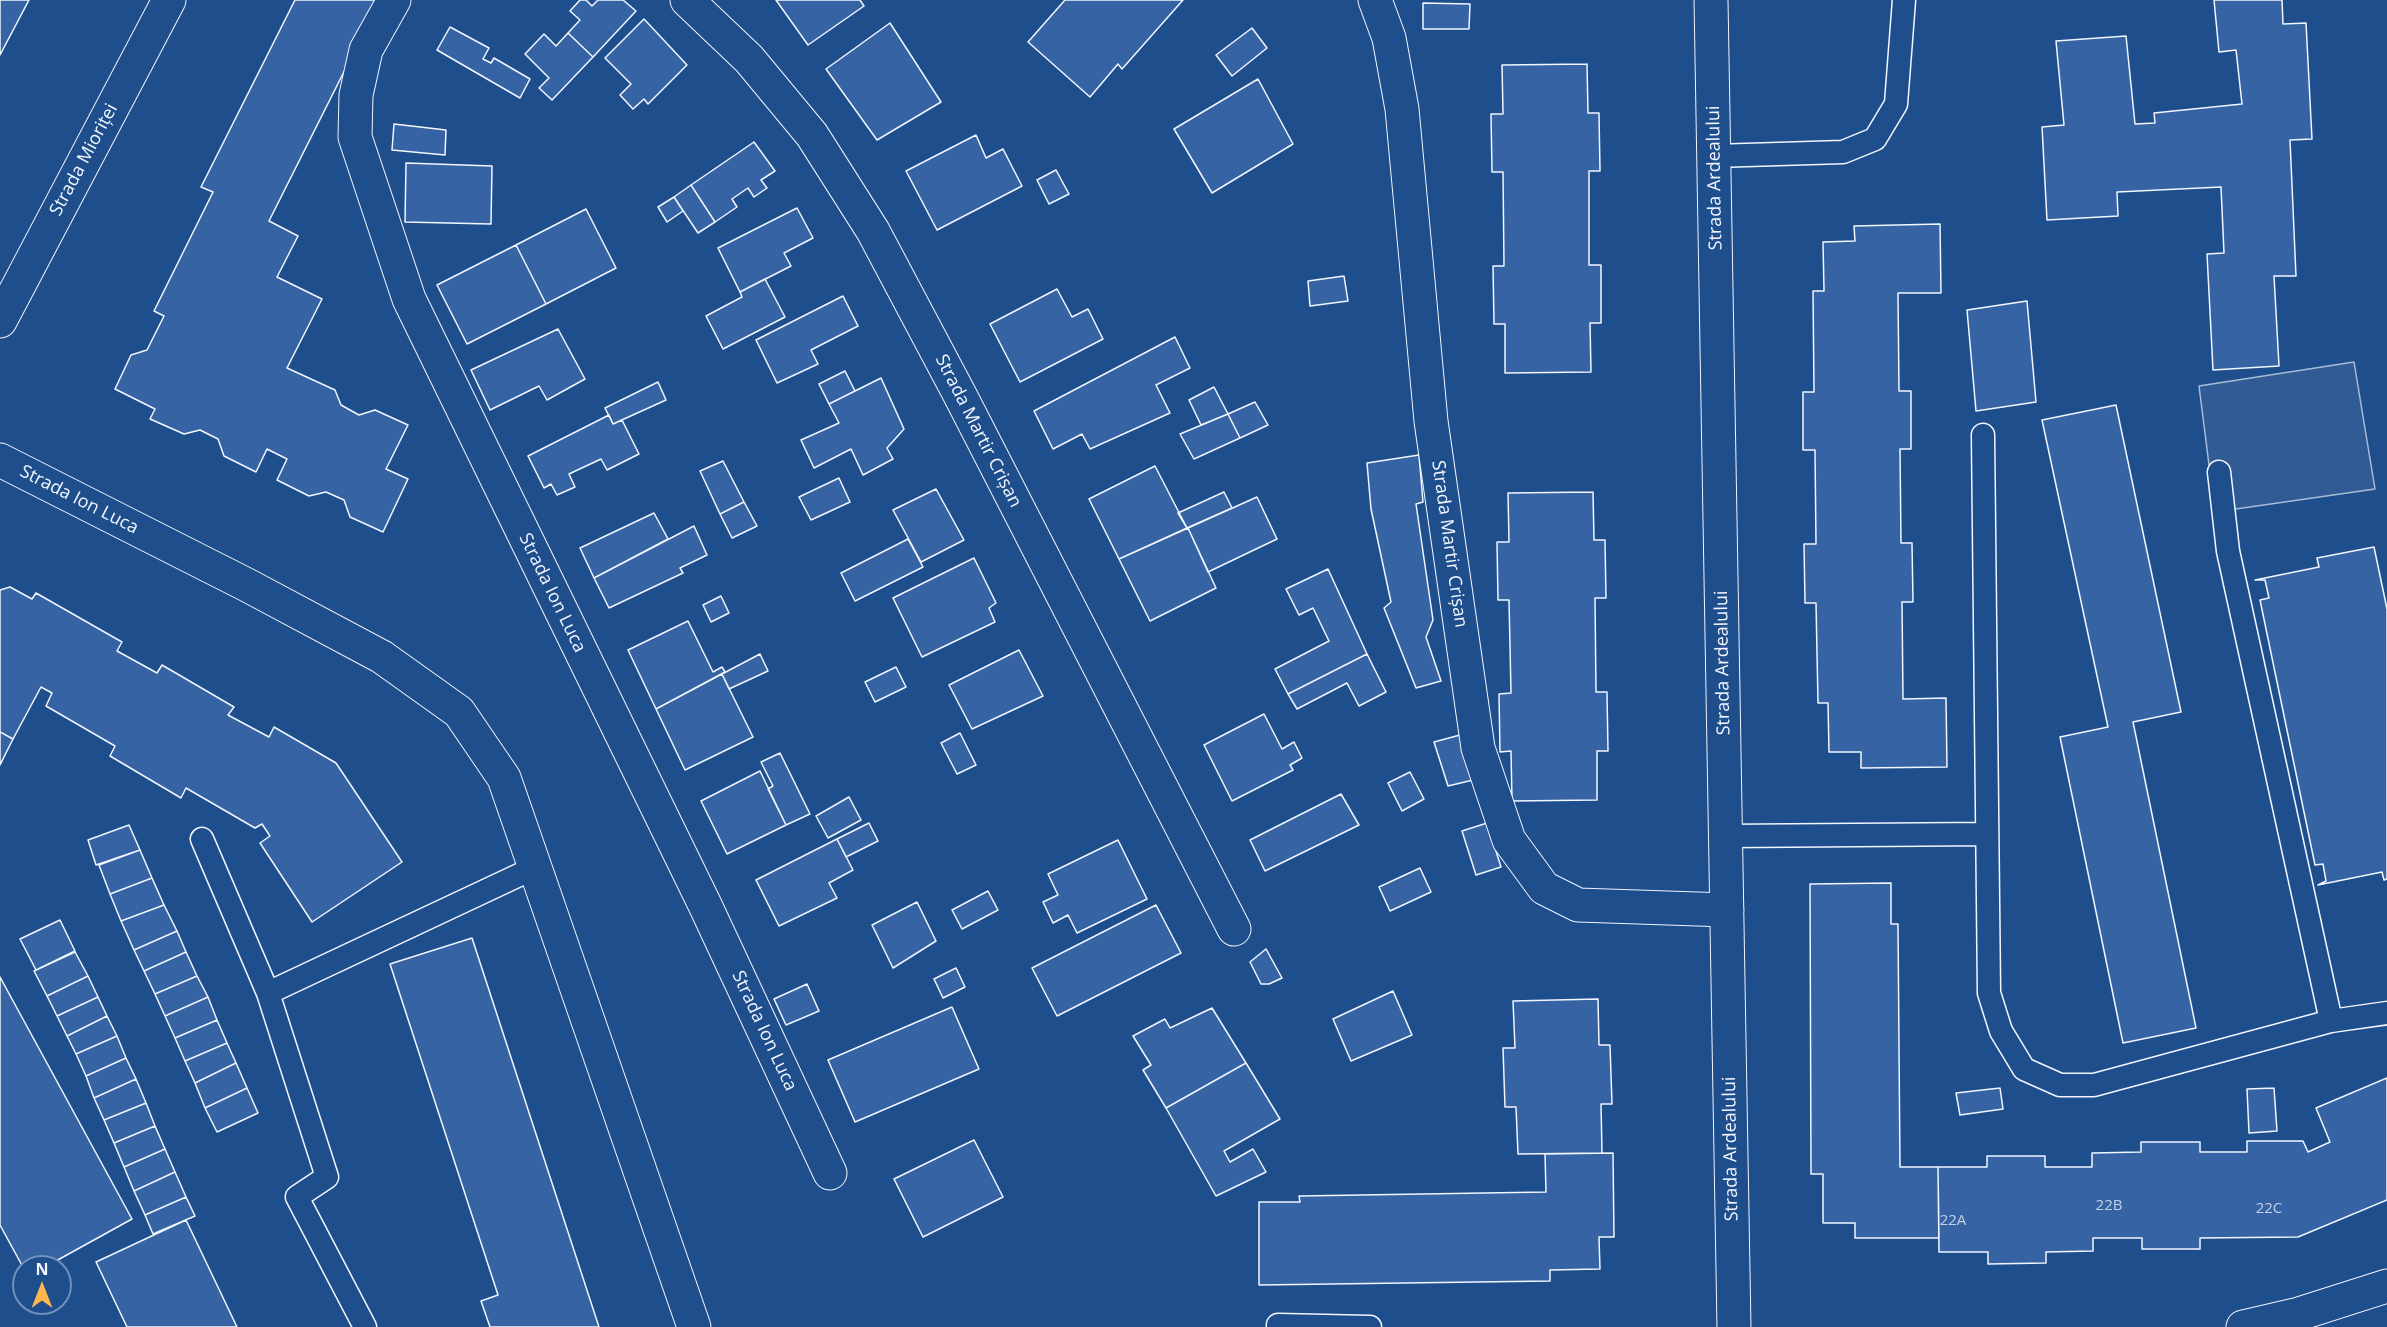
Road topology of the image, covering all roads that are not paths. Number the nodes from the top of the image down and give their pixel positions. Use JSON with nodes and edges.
{"nodes":[{"id":1,"x":169,"y":0,"type":"edge"},
{"id":2,"x":394,"y":0,"type":"edge"},
{"id":3,"x":687,"y":0,"type":"edge"},
{"id":4,"x":1375,"y":0,"type":"edge"},
{"id":5,"x":1711,"y":0,"type":"edge"},
{"id":6,"x":1904,"y":0,"type":"edge"},
{"id":7,"x":1714,"y":156,"type":"junction"},
{"id":8,"x":0,"y":321,"type":"edge"},
{"id":9,"x":1983,"y":435,"type":"dead end"},
{"id":10,"x":0,"y":460,"type":"edge"},
{"id":11,"x":2219,"y":472,"type":"dead end"},
{"id":12,"x":1987,"y":834,"type":"junction"},
{"id":13,"x":1726,"y":836,"type":"junction"},
{"id":14,"x":202,"y":839,"type":"dead end"},
{"id":15,"x":534,"y":868,"type":"junction"},
{"id":16,"x":1727,"y":909,"type":"junction"},
{"id":17,"x":1233,"y":930,"type":"dead end"},
{"id":18,"x":268,"y":993,"type":"junction"},
{"id":19,"x":2387,"y":1013,"type":"edge"},
{"id":20,"x":2331,"y":1021,"type":"junction"},
{"id":21,"x":830,"y":1173,"type":"dead end"},
{"id":22,"x":2387,"y":1286,"type":"edge"},
{"id":23,"x":1278,"y":1326,"type":"edge"},
{"id":24,"x":365,"y":1327,"type":"edge"},
{"id":25,"x":694,"y":1327,"type":"edge"},
{"id":26,"x":1370,"y":1327,"type":"edge"},
{"id":27,"x":1734,"y":1327,"type":"edge"},
{"id":28,"x":2243,"y":1327,"type":"edge"}],
"edges":[{"from":1,"to":8,"type":"street","name":"Strada Mioriței"},
{"from":2,"to":21,"type":"street","name":"Strada Ion Luca"},
{"from":3,"to":17,"type":"street","name":"Strada Martir Crișan"},
{"from":4,"to":16,"type":"street","name":"Strada Martir Crișan"},
{"from":5,"to":7,"type":"street","name":"Strada Ardealului"},
{"from":6,"to":7,"type":"lane"},
{"from":7,"to":13,"type":"street","name":"Strada Ardealului"},
{"from":9,"to":12,"type":"lane"},
{"from":10,"to":15,"type":"street","name":"Strada Ion Luca"},
{"from":11,"to":20,"type":"lane"},
{"from":12,"to":13,"type":"lane"},
{"from":12,"to":20,"type":"lane"},
{"from":13,"to":16,"type":"street","name":"Strada Ardealului"},
{"from":14,"to":18,"type":"lane"},
{"from":15,"to":18,"type":"lane"},
{"from":15,"to":25,"type":"street","name":"Strada Ion Luca"},
{"from":16,"to":27,"type":"street","name":"Strada Ardealului"},
{"from":18,"to":24,"type":"lane"},
{"from":19,"to":20,"type":"lane"},
{"from":22,"to":28,"type":"street"},
{"from":23,"to":26,"type":"lane"}]}
